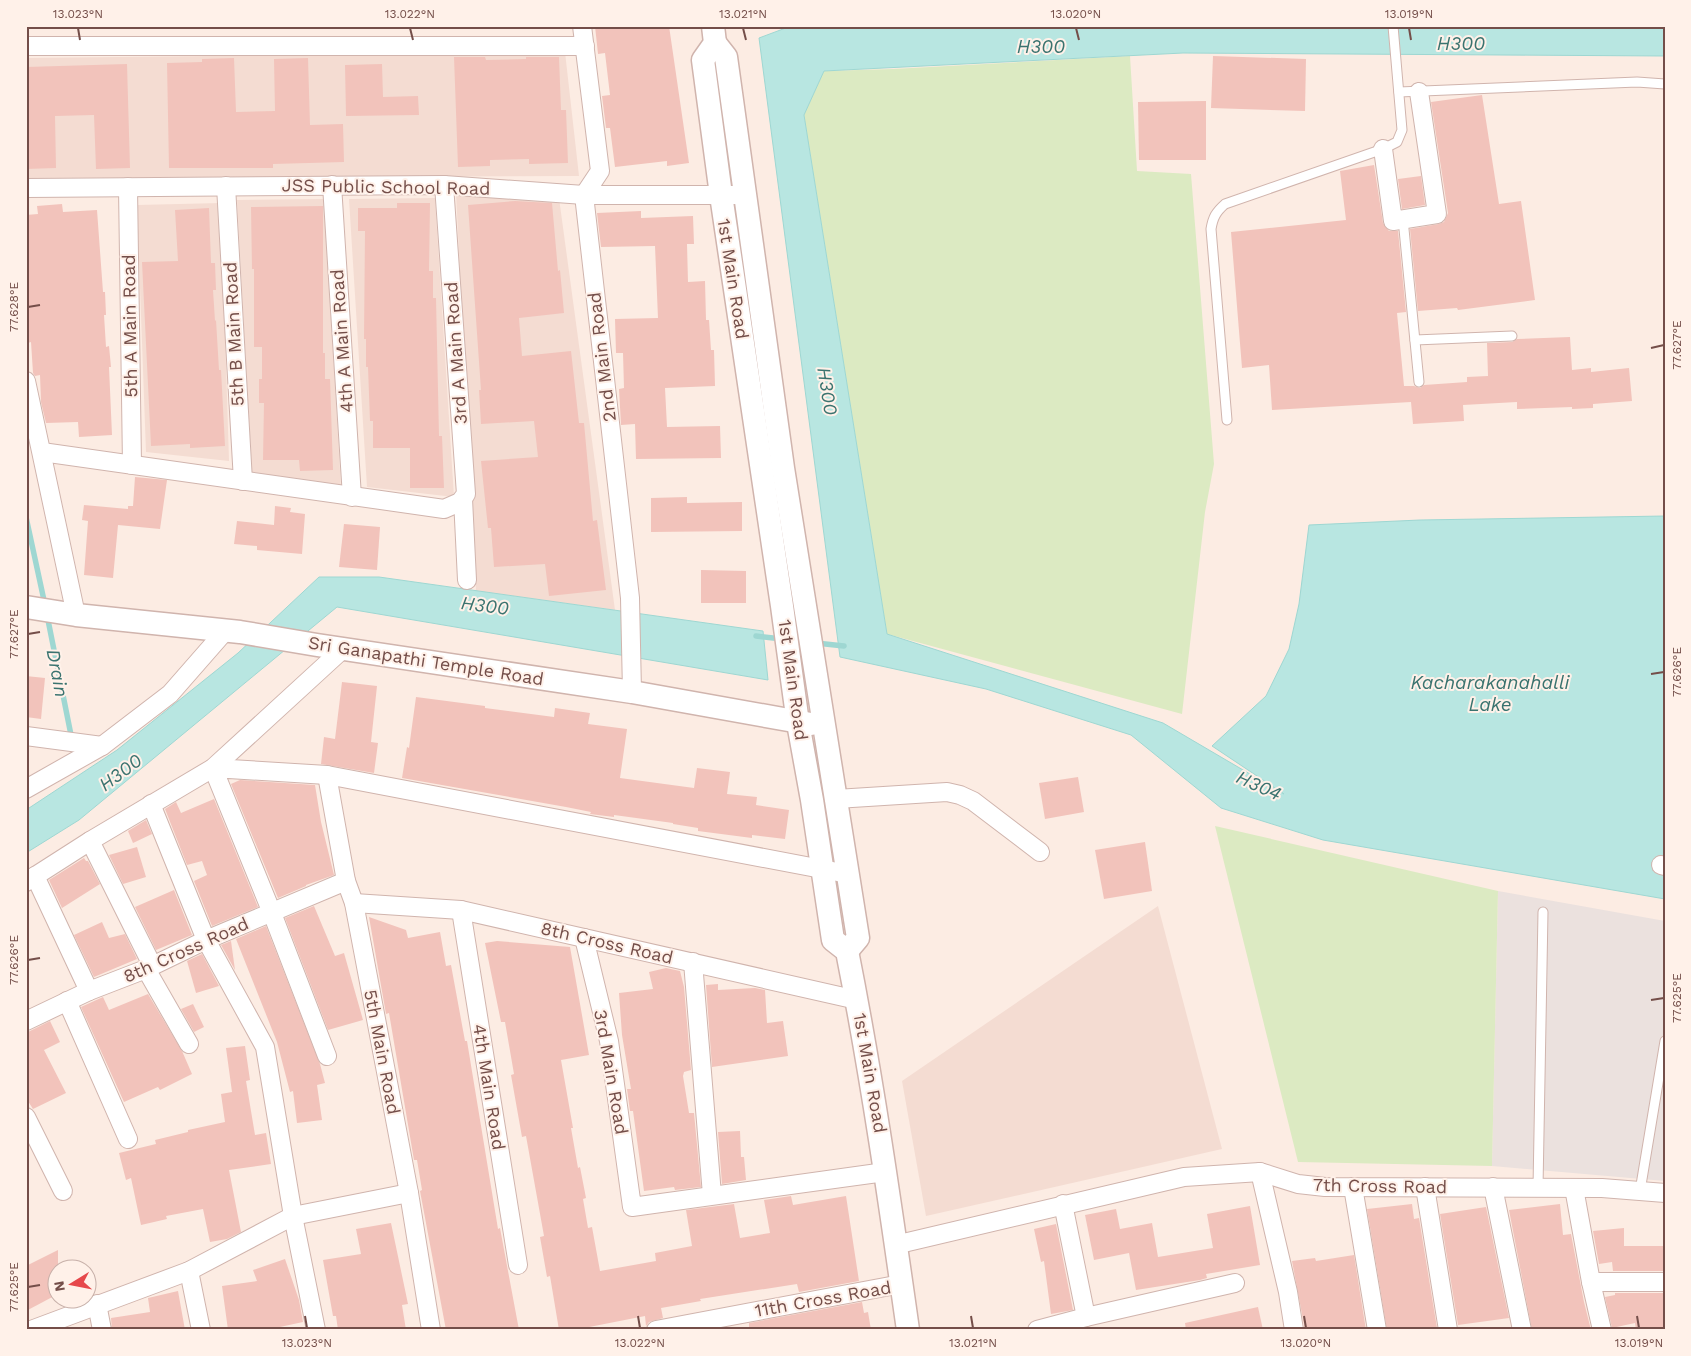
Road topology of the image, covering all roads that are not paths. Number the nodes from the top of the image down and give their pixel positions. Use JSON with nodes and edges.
{"nodes":[{"id":1,"x":582,"y":26,"type":"edge"},
{"id":2,"x":1393,"y":26,"type":"edge"},
{"id":3,"x":714,"y":34,"type":"edge"},
{"id":4,"x":26,"y":46,"type":"edge"},
{"id":5,"x":585,"y":46,"type":"junction"},
{"id":6,"x":1665,"y":84,"type":"edge"},
{"id":7,"x":1399,"y":92,"type":"junction"},
{"id":8,"x":1419,"y":92,"type":"junction"},
{"id":9,"x":1383,"y":149,"type":"junction"},
{"id":10,"x":332,"y":185,"type":"junction"},
{"id":11,"x":444,"y":185,"type":"junction"},
{"id":12,"x":226,"y":186,"type":"junction"},
{"id":13,"x":128,"y":187,"type":"junction"},
{"id":14,"x":26,"y":188,"type":"edge"},
{"id":15,"x":584,"y":195,"type":"junction"},
{"id":16,"x":721,"y":195,"type":"junction"},
{"id":17,"x":746,"y":195,"type":"junction"},
{"id":18,"x":1403,"y":219,"type":"junction"},
{"id":19,"x":1512,"y":336,"type":"dead end"},
{"id":20,"x":1414,"y":340,"type":"junction"},
{"id":21,"x":26,"y":381,"type":"edge"},
{"id":22,"x":1418,"y":382,"type":"dead end"},
{"id":23,"x":1228,"y":420,"type":"dead end"},
{"id":24,"x":42,"y":452,"type":"junction"},
{"id":25,"x":132,"y":465,"type":"junction"},
{"id":26,"x":243,"y":481,"type":"junction"},
{"id":27,"x":352,"y":497,"type":"junction"},
{"id":28,"x":463,"y":499,"type":"junction"},
{"id":29,"x":467,"y":580,"type":"dead end"},
{"id":30,"x":26,"y":607,"type":"edge"},
{"id":31,"x":76,"y":615,"type":"junction"},
{"id":32,"x":233,"y":631,"type":"junction"},
{"id":33,"x":344,"y":648,"type":"junction"},
{"id":34,"x":632,"y":692,"type":"junction"},
{"id":35,"x":798,"y":723,"type":"junction"},
{"id":36,"x":824,"y":725,"type":"junction"},
{"id":37,"x":26,"y":736,"type":"edge"},
{"id":38,"x":102,"y":746,"type":"junction"},
{"id":39,"x":213,"y":768,"type":"junction"},
{"id":40,"x":327,"y":775,"type":"junction"},
{"id":41,"x":26,"y":790,"type":"edge"},
{"id":42,"x":836,"y":799,"type":"junction"},
{"id":43,"x":151,"y":804,"type":"junction"},
{"id":44,"x":90,"y":841,"type":"junction"},
{"id":45,"x":1040,"y":852,"type":"dead end"},
{"id":46,"x":823,"y":871,"type":"junction"},
{"id":47,"x":848,"y":874,"type":"junction"},
{"id":48,"x":31,"y":879,"type":"edge"},
{"id":49,"x":346,"y":881,"type":"junction"},
{"id":50,"x":354,"y":904,"type":"junction"},
{"id":51,"x":461,"y":910,"type":"junction"},
{"id":52,"x":1543,"y":912,"type":"dead end"},
{"id":53,"x":272,"y":913,"type":"junction"},
{"id":54,"x":584,"y":938,"type":"junction"},
{"id":55,"x":206,"y":940,"type":"junction"},
{"id":56,"x":847,"y":951,"type":"junction"},
{"id":57,"x":693,"y":962,"type":"junction"},
{"id":58,"x":149,"y":967,"type":"junction"},
{"id":59,"x":89,"y":991,"type":"junction"},
{"id":60,"x":857,"y":1000,"type":"junction"},
{"id":61,"x":67,"y":1001,"type":"junction"},
{"id":62,"x":26,"y":1020,"type":"edge"},
{"id":63,"x":1665,"y":1041,"type":"edge"},
{"id":64,"x":189,"y":1044,"type":"dead end"},
{"id":65,"x":327,"y":1056,"type":"dead end"},
{"id":66,"x":26,"y":1117,"type":"edge"},
{"id":67,"x":128,"y":1139,"type":"dead end"},
{"id":68,"x":885,"y":1172,"type":"junction"},
{"id":69,"x":1260,"y":1172,"type":"junction"},
{"id":70,"x":1353,"y":1187,"type":"junction"},
{"id":71,"x":1425,"y":1187,"type":"junction"},
{"id":72,"x":1493,"y":1187,"type":"junction"},
{"id":73,"x":1538,"y":1188,"type":"junction"},
{"id":74,"x":1574,"y":1188,"type":"junction"},
{"id":75,"x":63,"y":1191,"type":"dead end"},
{"id":76,"x":1640,"y":1192,"type":"junction"},
{"id":77,"x":409,"y":1193,"type":"junction"},
{"id":78,"x":1665,"y":1193,"type":"edge"},
{"id":79,"x":712,"y":1195,"type":"junction"},
{"id":80,"x":1063,"y":1204,"type":"junction"},
{"id":81,"x":293,"y":1216,"type":"junction"},
{"id":82,"x":896,"y":1245,"type":"junction"},
{"id":83,"x":518,"y":1265,"type":"dead end"},
{"id":84,"x":189,"y":1271,"type":"junction"},
{"id":85,"x":1591,"y":1282,"type":"junction"},
{"id":86,"x":1665,"y":1282,"type":"edge"},
{"id":87,"x":1235,"y":1283,"type":"dead end"},
{"id":88,"x":902,"y":1284,"type":"junction"},
{"id":89,"x":98,"y":1304,"type":"edge"},
{"id":90,"x":87,"y":1308,"type":"edge"},
{"id":91,"x":98,"y":1308,"type":"edge"},
{"id":92,"x":1086,"y":1317,"type":"junction"},
{"id":93,"x":31,"y":1330,"type":"edge"},
{"id":94,"x":102,"y":1330,"type":"edge"},
{"id":95,"x":201,"y":1330,"type":"edge"},
{"id":96,"x":316,"y":1330,"type":"edge"},
{"id":97,"x":431,"y":1330,"type":"edge"},
{"id":98,"x":656,"y":1330,"type":"edge"},
{"id":99,"x":908,"y":1330,"type":"edge"},
{"id":100,"x":1036,"y":1330,"type":"edge"},
{"id":101,"x":1294,"y":1330,"type":"edge"},
{"id":102,"x":1377,"y":1330,"type":"edge"},
{"id":103,"x":1448,"y":1330,"type":"edge"},
{"id":104,"x":1522,"y":1330,"type":"edge"},
{"id":105,"x":1602,"y":1330,"type":"edge"}],
"edges":[{"from":1,"to":5,"type":"street"},
{"from":2,"to":7,"type":"lane"},
{"from":3,"to":16,"type":"street","name":"1st Main Road"},
{"from":3,"to":17,"type":"street"},
{"from":4,"to":5,"type":"street"},
{"from":5,"to":15,"type":"street"},
{"from":6,"to":8,"type":"lane"},
{"from":7,"to":8,"type":"lane"},
{"from":7,"to":9,"type":"lane"},
{"from":8,"to":18,"type":"street"},
{"from":9,"to":18,"type":"street"},
{"from":9,"to":23,"type":"lane"},
{"from":10,"to":11,"type":"street","name":"JSS Public School Road"},
{"from":10,"to":12,"type":"street","name":"JSS Public School Road"},
{"from":10,"to":27,"type":"street","name":"4th A Main Road"},
{"from":11,"to":15,"type":"street","name":"JSS Public School Road"},
{"from":11,"to":28,"type":"street","name":"3rd A Main Road"},
{"from":12,"to":13,"type":"street","name":"JSS Public School Road"},
{"from":12,"to":26,"type":"street","name":"5th B Main Road"},
{"from":13,"to":14,"type":"street","name":"JSS Public School Road"},
{"from":13,"to":25,"type":"street","name":"5th A Main Road"},
{"from":15,"to":16,"type":"street","name":"JSS Public School Road"},
{"from":15,"to":34,"type":"street","name":"2nd Main Road"},
{"from":16,"to":17,"type":"street","name":"JSS Public School Road"},
{"from":16,"to":35,"type":"street","name":"1st Main Road"},
{"from":17,"to":36,"type":"street"},
{"from":18,"to":20,"type":"lane"},
{"from":19,"to":20,"type":"lane"},
{"from":20,"to":22,"type":"lane"},
{"from":21,"to":24,"type":"street"},
{"from":24,"to":25,"type":"street"},
{"from":24,"to":31,"type":"street"},
{"from":25,"to":26,"type":"street"},
{"from":26,"to":27,"type":"street"},
{"from":27,"to":28,"type":"street"},
{"from":28,"to":29,"type":"street","name":"3rd A Main Road"},
{"from":30,"to":31,"type":"street","name":"Sri Ganapathi Temple Road"},
{"from":31,"to":32,"type":"street","name":"Sri Ganapathi Temple Road"},
{"from":32,"to":33,"type":"street","name":"Sri Ganapathi Temple Road"},
{"from":32,"to":38,"type":"street"},
{"from":33,"to":34,"type":"street","name":"Sri Ganapathi Temple Road"},
{"from":33,"to":39,"type":"street"},
{"from":34,"to":35,"type":"street","name":"Sri Ganapathi Temple Road"},
{"from":35,"to":36,"type":"street","name":"Sri Ganapathi Temple Road"},
{"from":35,"to":46,"type":"street","name":"1st Main Road"},
{"from":36,"to":42,"type":"street"},
{"from":37,"to":38,"type":"street"},
{"from":38,"to":41,"type":"street"},
{"from":39,"to":40,"type":"street"},
{"from":39,"to":43,"type":"street"},
{"from":39,"to":53,"type":"street"},
{"from":40,"to":46,"type":"street"},
{"from":40,"to":49,"type":"street","name":"5th Main Road"},
{"from":42,"to":45,"type":"street"},
{"from":42,"to":47,"type":"street"},
{"from":43,"to":44,"type":"street"},
{"from":43,"to":55,"type":"street"},
{"from":44,"to":48,"type":"street"},
{"from":44,"to":58,"type":"street"},
{"from":46,"to":47,"type":"street"},
{"from":46,"to":56,"type":"street","name":"1st Main Road"},
{"from":47,"to":56,"type":"street"},
{"from":48,"to":59,"type":"street"},
{"from":49,"to":50,"type":"street","name":"5th Main Road"},
{"from":49,"to":53,"type":"street","name":"8th Cross Road"},
{"from":50,"to":51,"type":"street","name":"8th Cross Road"},
{"from":50,"to":77,"type":"street","name":"5th Main Road"},
{"from":51,"to":54,"type":"street","name":"8th Cross Road"},
{"from":51,"to":83,"type":"street","name":"4th Main Road"},
{"from":52,"to":73,"type":"lane"},
{"from":53,"to":55,"type":"street","name":"8th Cross Road"},
{"from":53,"to":65,"type":"street"},
{"from":54,"to":57,"type":"street","name":"8th Cross Road"},
{"from":54,"to":79,"type":"street","name":"3rd Main Road"},
{"from":55,"to":58,"type":"street","name":"8th Cross Road"},
{"from":55,"to":81,"type":"street"},
{"from":56,"to":60,"type":"street","name":"1st Main Road"},
{"from":57,"to":60,"type":"street","name":"8th Cross Road"},
{"from":57,"to":79,"type":"street"},
{"from":58,"to":59,"type":"street","name":"8th Cross Road"},
{"from":58,"to":64,"type":"street"},
{"from":59,"to":61,"type":"street","name":"8th Cross Road"},
{"from":60,"to":68,"type":"street","name":"1st Main Road"},
{"from":61,"to":62,"type":"street","name":"8th Cross Road"},
{"from":61,"to":67,"type":"street"},
{"from":63,"to":76,"type":"lane"},
{"from":66,"to":75,"type":"street"},
{"from":68,"to":79,"type":"street"},
{"from":68,"to":82,"type":"street","name":"1st Main Road"},
{"from":69,"to":70,"type":"street","name":"7th Cross Road"},
{"from":69,"to":80,"type":"street","name":"7th Cross Road"},
{"from":69,"to":101,"type":"street"},
{"from":70,"to":71,"type":"street","name":"7th Cross Road"},
{"from":70,"to":102,"type":"street"},
{"from":71,"to":72,"type":"street","name":"7th Cross Road"},
{"from":71,"to":103,"type":"street"},
{"from":72,"to":73,"type":"street","name":"7th Cross Road"},
{"from":72,"to":104,"type":"street"},
{"from":73,"to":74,"type":"street","name":"7th Cross Road"},
{"from":74,"to":76,"type":"street","name":"7th Cross Road"},
{"from":74,"to":85,"type":"street"},
{"from":76,"to":78,"type":"street","name":"7th Cross Road"},
{"from":77,"to":81,"type":"street"},
{"from":77,"to":97,"type":"street","name":"5th Main Road"},
{"from":80,"to":82,"type":"street","name":"7th Cross Road"},
{"from":80,"to":92,"type":"street"},
{"from":81,"to":84,"type":"street"},
{"from":81,"to":96,"type":"street"},
{"from":82,"to":88,"type":"street","name":"1st Main Road"},
{"from":84,"to":89,"type":"street"},
{"from":84,"to":95,"type":"street"},
{"from":85,"to":86,"type":"street"},
{"from":85,"to":105,"type":"street"},
{"from":87,"to":92,"type":"street"},
{"from":88,"to":98,"type":"street","name":"11th Cross Road"},
{"from":88,"to":99,"type":"street","name":"1st Main Road"},
{"from":90,"to":93,"type":"street"},
{"from":91,"to":94,"type":"street"},
{"from":92,"to":100,"type":"street"}]}
